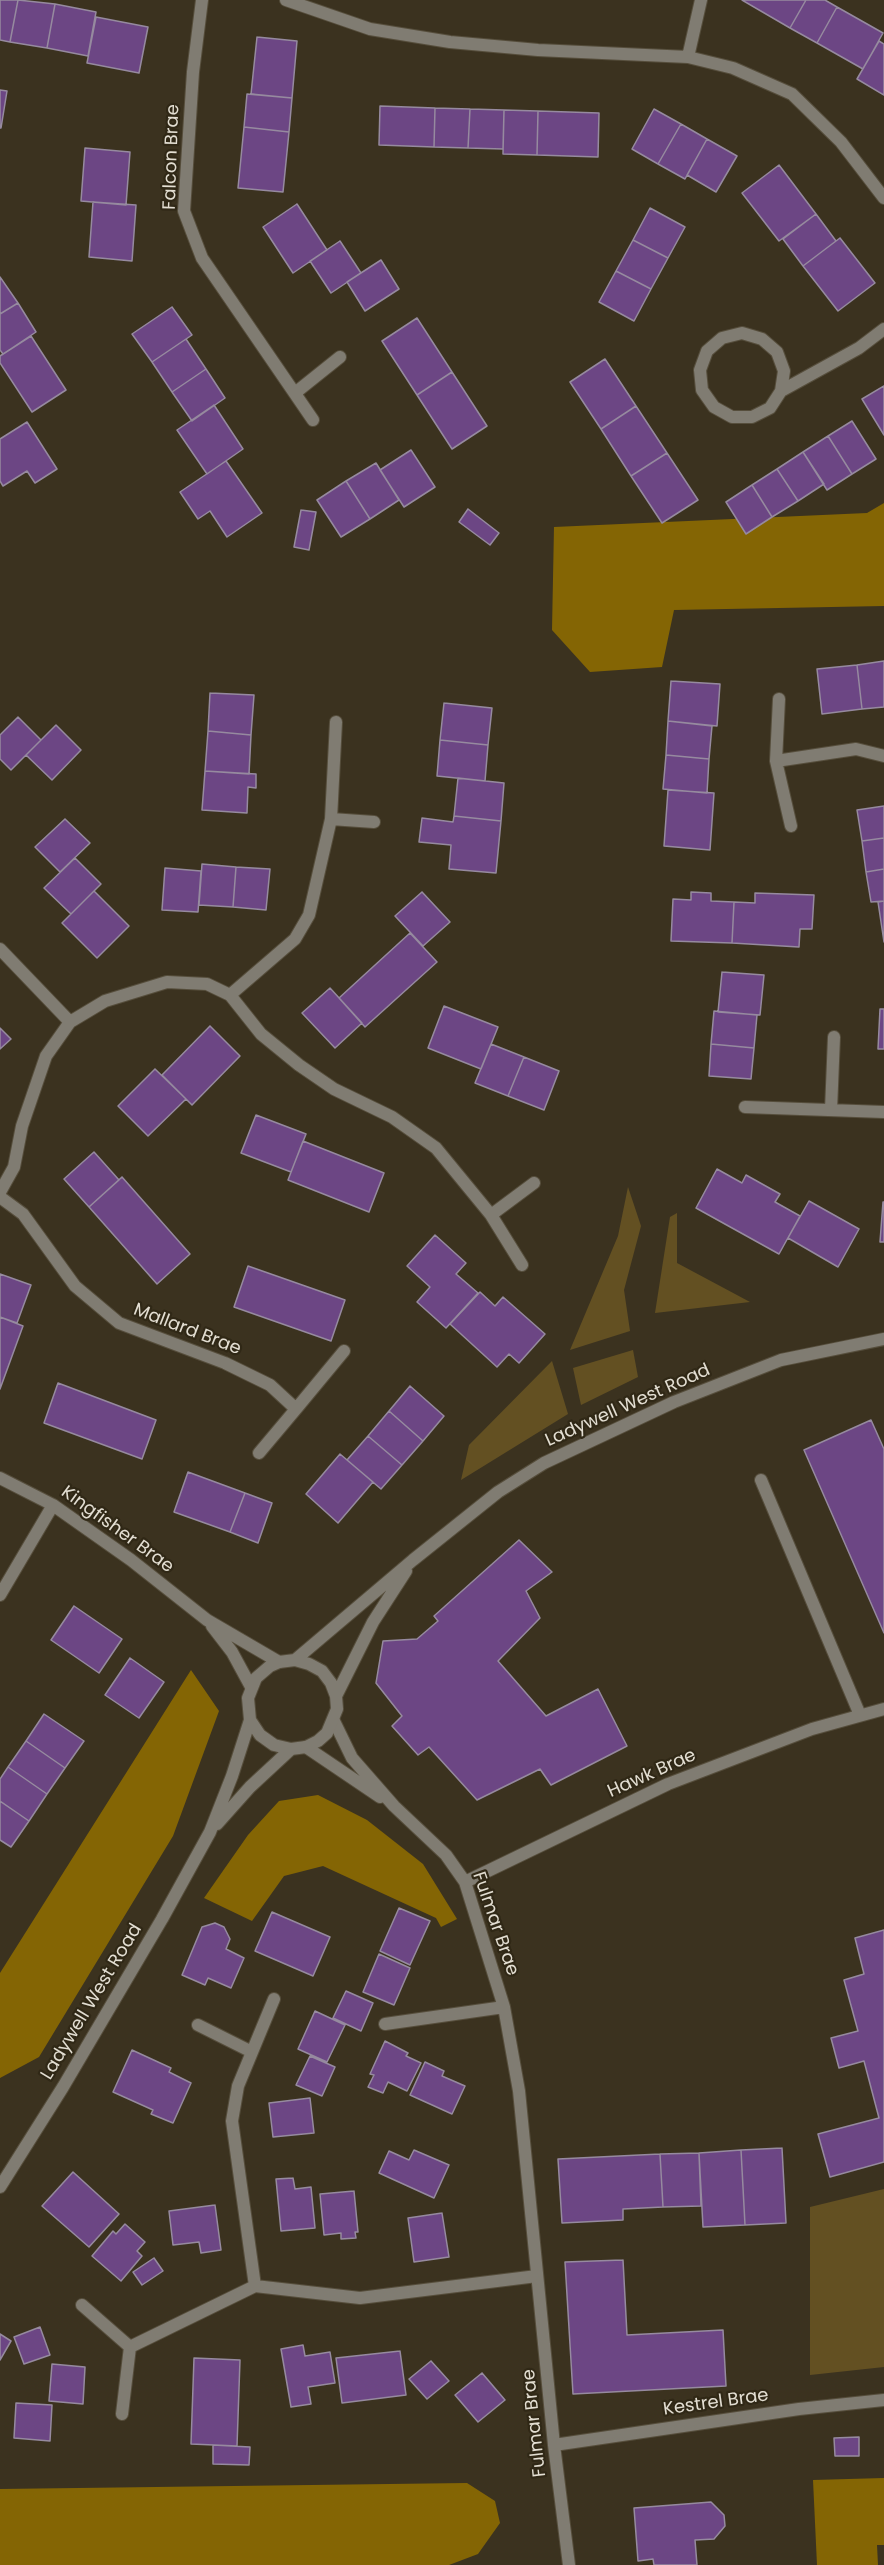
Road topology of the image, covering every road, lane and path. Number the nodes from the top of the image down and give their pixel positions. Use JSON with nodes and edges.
{"nodes":[{"id":1,"x":202,"y":0,"type":"edge"},
{"id":2,"x":286,"y":0,"type":"edge"},
{"id":3,"x":701,"y":0,"type":"edge"},
{"id":4,"x":688,"y":57,"type":"junction"},
{"id":5,"x":884,"y":198,"type":"edge"},
{"id":6,"x":884,"y":328,"type":"edge"},
{"id":7,"x":340,"y":357,"type":"dead end"},
{"id":8,"x":781,"y":391,"type":"junction"},
{"id":9,"x":295,"y":393,"type":"junction"},
{"id":10,"x":314,"y":420,"type":"dead end"},
{"id":11,"x":779,"y":699,"type":"dead end"},
{"id":12,"x":336,"y":722,"type":"dead end"},
{"id":13,"x":884,"y":756,"type":"edge"},
{"id":14,"x":776,"y":761,"type":"junction"},
{"id":15,"x":331,"y":819,"type":"junction"},
{"id":16,"x":374,"y":822,"type":"dead end"},
{"id":17,"x":791,"y":826,"type":"dead end"},
{"id":18,"x":0,"y":949,"type":"edge"},
{"id":19,"x":230,"y":994,"type":"junction"},
{"id":20,"x":70,"y":1022,"type":"junction"},
{"id":21,"x":834,"y":1037,"type":"dead end"},
{"id":22,"x":745,"y":1107,"type":"dead end"},
{"id":23,"x":831,"y":1110,"type":"junction"},
{"id":24,"x":884,"y":1112,"type":"edge"},
{"id":25,"x":534,"y":1183,"type":"dead end"},
{"id":26,"x":0,"y":1192,"type":"edge"},
{"id":27,"x":0,"y":1197,"type":"edge"},
{"id":28,"x":491,"y":1215,"type":"junction"},
{"id":29,"x":522,"y":1264,"type":"dead end"},
{"id":30,"x":884,"y":1339,"type":"edge"},
{"id":31,"x":344,"y":1352,"type":"dead end"},
{"id":32,"x":296,"y":1409,"type":"junction"},
{"id":33,"x":259,"y":1453,"type":"dead end"},
{"id":34,"x":0,"y":1478,"type":"edge"},
{"id":35,"x":761,"y":1480,"type":"dead end"},
{"id":36,"x":53,"y":1505,"type":"junction"},
{"id":37,"x":413,"y":1560,"type":"junction"},
{"id":38,"x":0,"y":1595,"type":"edge"},
{"id":39,"x":207,"y":1620,"type":"junction"},
{"id":40,"x":295,"y":1660,"type":"junction"},
{"id":41,"x":279,"y":1662,"type":"junction"},
{"id":42,"x":251,"y":1687,"type":"junction"},
{"id":43,"x":336,"y":1696,"type":"junction"},
{"id":44,"x":884,"y":1709,"type":"edge"},
{"id":45,"x":860,"y":1715,"type":"junction"},
{"id":46,"x":250,"y":1720,"type":"junction"},
{"id":47,"x":334,"y":1721,"type":"junction"},
{"id":48,"x":306,"y":1747,"type":"junction"},
{"id":49,"x":291,"y":1749,"type":"junction"},
{"id":50,"x":394,"y":1806,"type":"junction"},
{"id":51,"x":210,"y":1832,"type":"junction"},
{"id":52,"x":465,"y":1882,"type":"junction"},
{"id":53,"x":274,"y":1999,"type":"dead end"},
{"id":54,"x":504,"y":2007,"type":"junction"},
{"id":55,"x":385,"y":2024,"type":"dead end"},
{"id":56,"x":198,"y":2025,"type":"dead end"},
{"id":57,"x":250,"y":2051,"type":"junction"},
{"id":58,"x":0,"y":2187,"type":"edge"},
{"id":59,"x":537,"y":2276,"type":"junction"},
{"id":60,"x":255,"y":2286,"type":"junction"},
{"id":61,"x":82,"y":2305,"type":"dead end"},
{"id":62,"x":130,"y":2347,"type":"junction"},
{"id":63,"x":884,"y":2400,"type":"edge"},
{"id":64,"x":122,"y":2414,"type":"dead end"},
{"id":65,"x":554,"y":2445,"type":"junction"},
{"id":66,"x":569,"y":2565,"type":"edge"}],
"edges":[{"from":1,"to":9,"type":"street","name":"Falcon Brae"},
{"from":2,"to":4,"type":"street"},
{"from":3,"to":4,"type":"street"},
{"from":4,"to":5,"type":"street"},
{"from":6,"to":8,"type":"street"},
{"from":7,"to":9,"type":"street"},
{"from":8,"to":8,"type":"street"},
{"from":9,"to":10,"type":"street","name":"Falcon Brae"},
{"from":11,"to":14,"type":"street"},
{"from":12,"to":15,"type":"street"},
{"from":13,"to":14,"type":"street"},
{"from":14,"to":17,"type":"street"},
{"from":15,"to":16,"type":"street"},
{"from":15,"to":19,"type":"street"},
{"from":18,"to":20,"type":"street"},
{"from":19,"to":20,"type":"street"},
{"from":19,"to":28,"type":"street"},
{"from":20,"to":26,"type":"street"},
{"from":21,"to":23,"type":"street"},
{"from":22,"to":23,"type":"street"},
{"from":23,"to":24,"type":"street"},
{"from":25,"to":28,"type":"street"},
{"from":27,"to":32,"type":"street","name":"Mallard Brae"},
{"from":28,"to":29,"type":"street"},
{"from":30,"to":37,"type":"street","name":"Ladywell West Road"},
{"from":31,"to":32,"type":"street"},
{"from":32,"to":33,"type":"street"},
{"from":34,"to":36,"type":"street","name":"Kingfisher Brae"},
{"from":35,"to":45,"type":"street"},
{"from":36,"to":38,"type":"street"},
{"from":36,"to":39,"type":"street","name":"Kingfisher Brae"},
{"from":37,"to":40,"type":"street","name":"Ladywell West Road"},
{"from":37,"to":43,"type":"street","name":"Ladywell West Road"},
{"from":39,"to":41,"type":"street","name":"Kingfisher Brae"},
{"from":39,"to":42,"type":"street","name":"Kingfisher Brae"},
{"from":40,"to":41,"type":"street"},
{"from":40,"to":43,"type":"street"},
{"from":41,"to":42,"type":"street"},
{"from":42,"to":46,"type":"street","name":"Ladywell West Road"},
{"from":43,"to":47,"type":"street","name":"Ladywell West Road"},
{"from":44,"to":45,"type":"street","name":"Hawk Brae"},
{"from":45,"to":52,"type":"street","name":"Hawk Brae"},
{"from":46,"to":49,"type":"street"},
{"from":46,"to":51,"type":"street","name":"Ladywell West Road"},
{"from":47,"to":48,"type":"street"},
{"from":47,"to":50,"type":"street","name":"Fulmar Brae"},
{"from":48,"to":49,"type":"street"},
{"from":48,"to":50,"type":"street","name":"Fulmar Brae"},
{"from":49,"to":51,"type":"street","name":"Ladywell West Road"},
{"from":50,"to":52,"type":"street","name":"Fulmar Brae"},
{"from":51,"to":58,"type":"street","name":"Ladywell West Road"},
{"from":52,"to":54,"type":"street","name":"Fulmar Brae"},
{"from":53,"to":57,"type":"street"},
{"from":54,"to":55,"type":"street"},
{"from":54,"to":59,"type":"street","name":"Fulmar Brae"},
{"from":56,"to":57,"type":"street"},
{"from":57,"to":60,"type":"street"},
{"from":59,"to":60,"type":"street"},
{"from":59,"to":65,"type":"street","name":"Fulmar Brae"},
{"from":60,"to":62,"type":"street"},
{"from":61,"to":62,"type":"street"},
{"from":62,"to":64,"type":"street"},
{"from":63,"to":65,"type":"street","name":"Kestrel Brae"},
{"from":65,"to":66,"type":"street","name":"Fulmar Brae"}]}
